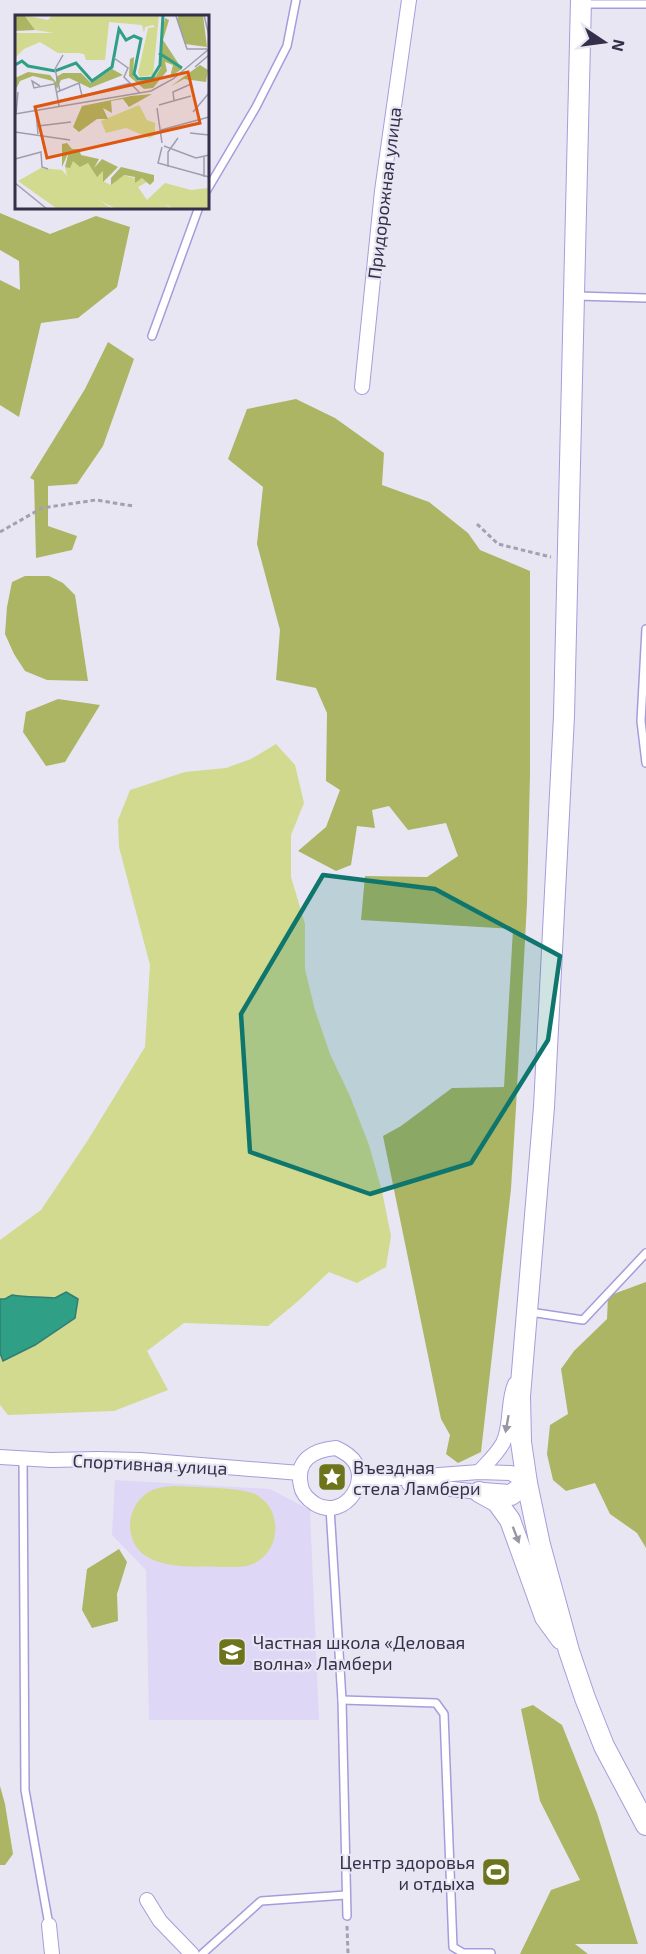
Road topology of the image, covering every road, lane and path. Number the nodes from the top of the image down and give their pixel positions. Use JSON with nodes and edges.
{"nodes":[{"id":1,"x":296,"y":0,"type":"edge"},
{"id":2,"x":409,"y":0,"type":"edge"},
{"id":3,"x":581,"y":2,"type":"edge"},
{"id":4,"x":646,"y":4,"type":"edge"},
{"id":5,"x":208,"y":188,"type":"edge"},
{"id":6,"x":199,"y":208,"type":"edge"},
{"id":7,"x":575,"y":296,"type":"junction"},
{"id":8,"x":646,"y":298,"type":"edge"},
{"id":9,"x":153,"y":336,"type":"dead end"},
{"id":10,"x":362,"y":387,"type":"dead end"},
{"id":11,"x":133,"y":506,"type":"dead end"},
{"id":12,"x":477,"y":524,"type":"dead end"},
{"id":13,"x":0,"y":532,"type":"edge"},
{"id":14,"x":567,"y":561,"type":"junction"},
{"id":15,"x":646,"y":629,"type":"edge"},
{"id":16,"x":646,"y":763,"type":"edge"},
{"id":17,"x":646,"y":1253,"type":"edge"},
{"id":18,"x":527,"y":1312,"type":"junction"},
{"id":19,"x":522,"y":1368,"type":"junction"},
{"id":20,"x":0,"y":1457,"type":"edge"},
{"id":21,"x":23,"y":1459,"type":"junction"},
{"id":22,"x":479,"y":1472,"type":"junction"},
{"id":23,"x":300,"y":1473,"type":"junction"},
{"id":24,"x":377,"y":1480,"type":"junction"},
{"id":25,"x":359,"y":1481,"type":"junction"},
{"id":26,"x":527,"y":1483,"type":"junction"},
{"id":27,"x":479,"y":1492,"type":"junction"},
{"id":28,"x":330,"y":1508,"type":"junction"},
{"id":29,"x":569,"y":1651,"type":"junction"},
{"id":30,"x":342,"y":1700,"type":"junction"},
{"id":31,"x":646,"y":1825,"type":"edge"},
{"id":32,"x":345,"y":1895,"type":"junction"},
{"id":33,"x":147,"y":1900,"type":"dead end"},
{"id":34,"x":347,"y":1916,"type":"joint"},
{"id":35,"x":49,"y":1925,"type":"joint"},
{"id":36,"x":491,"y":1953,"type":"edge"},
{"id":37,"x":52,"y":1954,"type":"edge"},
{"id":38,"x":192,"y":1954,"type":"edge"},
{"id":39,"x":202,"y":1954,"type":"edge"},
{"id":40,"x":348,"y":1954,"type":"edge"}],
"edges":[{"from":1,"to":5,"type":"lane"},
{"from":2,"to":10,"type":"street","name":"Придорожная улица"},
{"from":3,"to":4,"type":"lane"},
{"from":3,"to":7,"type":"main road"},
{"from":6,"to":9,"type":"lane"},
{"from":7,"to":8,"type":"lane"},
{"from":7,"to":14,"type":"main road"},
{"from":11,"to":13,"type":"path"},
{"from":12,"to":14,"type":"path"},
{"from":14,"to":18,"type":"main road"},
{"from":15,"to":16,"type":"lane"},
{"from":17,"to":18,"type":"lane"},
{"from":18,"to":19,"type":"main road"},
{"from":19,"to":22,"type":"street","one_way":true},
{"from":19,"to":26,"type":"main road"},
{"from":20,"to":21,"type":"street","name":"Спортивная улица"},
{"from":21,"to":23,"type":"street","name":"Спортивная улица"},
{"from":21,"to":35,"type":"lane"},
{"from":22,"to":24,"type":"street"},
{"from":22,"to":26,"type":"street"},
{"from":23,"to":25,"type":"street"},
{"from":23,"to":28,"type":"street"},
{"from":24,"to":25,"type":"street"},
{"from":24,"to":27,"type":"street"},
{"from":25,"to":28,"type":"street"},
{"from":26,"to":27,"type":"main road"},
{"from":26,"to":29,"type":"main road"},
{"from":27,"to":29,"type":"main road","one_way":true},
{"from":28,"to":30,"type":"lane"},
{"from":29,"to":31,"type":"main road"},
{"from":30,"to":32,"type":"lane"},
{"from":30,"to":36,"type":"lane"},
{"from":32,"to":34,"type":"lane"},
{"from":32,"to":39,"type":"lane"},
{"from":33,"to":38,"type":"street"},
{"from":34,"to":40,"type":"path"},
{"from":35,"to":37,"type":"street"}]}
